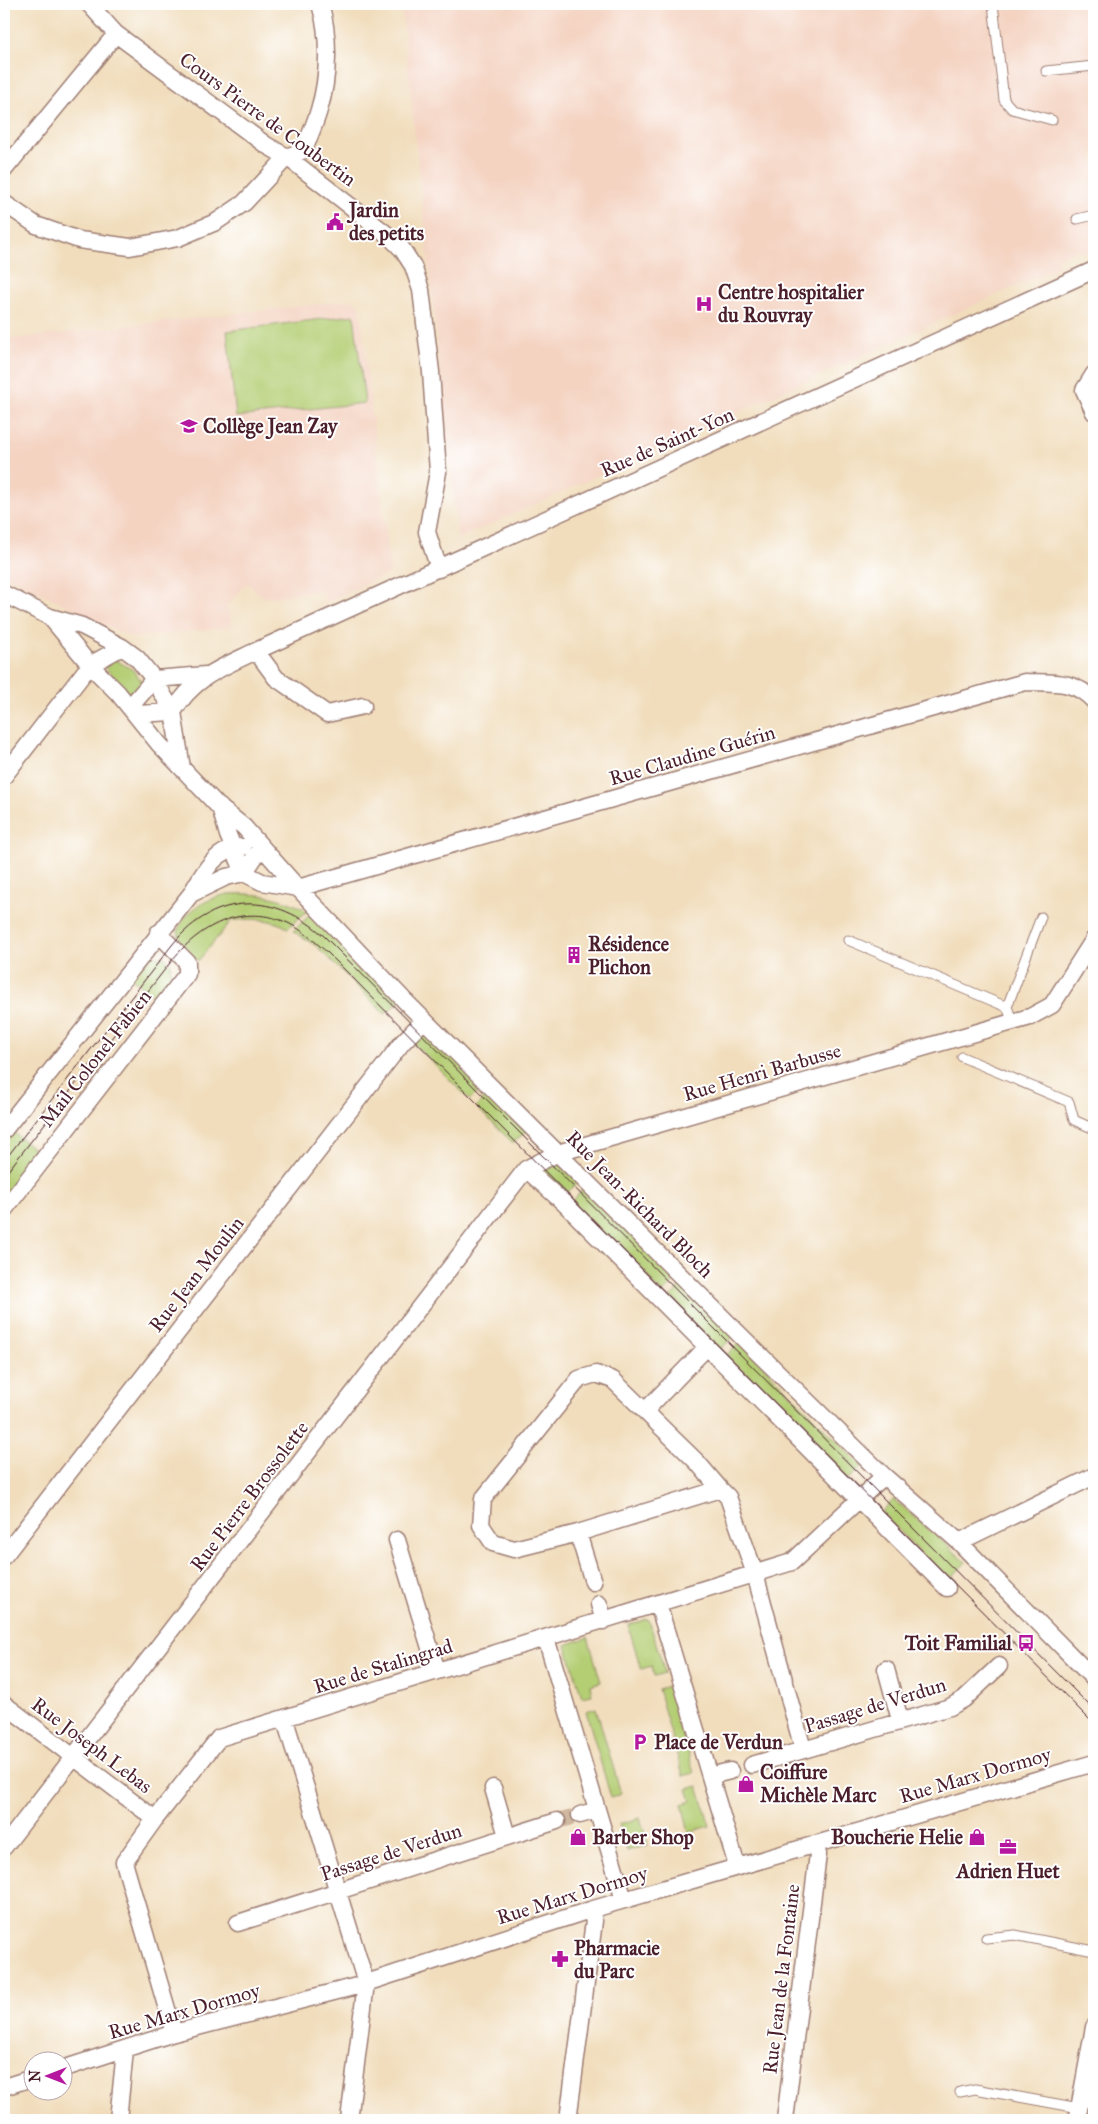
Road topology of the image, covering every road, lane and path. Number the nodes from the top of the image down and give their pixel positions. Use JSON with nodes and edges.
{"nodes":[{"id":1,"x":89,"y":4,"type":"edge"},
{"id":2,"x":320,"y":4,"type":"edge"},
{"id":3,"x":993,"y":4,"type":"edge"},
{"id":4,"x":116,"y":34,"type":"junction"},
{"id":5,"x":1094,"y":66,"type":"edge"},
{"id":6,"x":1046,"y":71,"type":"dead end"},
{"id":7,"x":1052,"y":120,"type":"dead end"},
{"id":8,"x":287,"y":157,"type":"junction"},
{"id":9,"x":4,"y":167,"type":"edge"},
{"id":10,"x":4,"y":203,"type":"edge"},
{"id":11,"x":1094,"y":215,"type":"edge"},
{"id":12,"x":1077,"y":219,"type":"dead end"},
{"id":13,"x":1094,"y":270,"type":"edge"},
{"id":14,"x":1094,"y":374,"type":"edge"},
{"id":15,"x":1094,"y":412,"type":"edge"},
{"id":16,"x":439,"y":569,"type":"junction"},
{"id":17,"x":4,"y":594,"type":"edge"},
{"id":18,"x":50,"y":616,"type":"junction"},
{"id":19,"x":122,"y":647,"type":"junction"},
{"id":20,"x":256,"y":651,"type":"junction"},
{"id":21,"x":90,"y":665,"type":"junction"},
{"id":22,"x":206,"y":675,"type":"junction"},
{"id":23,"x":154,"y":679,"type":"junction"},
{"id":24,"x":1094,"y":701,"type":"edge"},
{"id":25,"x":363,"y":706,"type":"dead end"},
{"id":26,"x":133,"y":710,"type":"junction"},
{"id":27,"x":173,"y":712,"type":"junction"},
{"id":28,"x":182,"y":768,"type":"junction"},
{"id":29,"x":4,"y":776,"type":"edge"},
{"id":30,"x":220,"y":807,"type":"junction"},
{"id":31,"x":234,"y":847,"type":"junction"},
{"id":32,"x":261,"y":848,"type":"junction"},
{"id":33,"x":244,"y":873,"type":"junction"},
{"id":34,"x":298,"y":888,"type":"junction"},
{"id":35,"x":191,"y":894,"type":"junction"},
{"id":36,"x":1040,"y":917,"type":"dead end"},
{"id":37,"x":158,"y":934,"type":"junction"},
{"id":38,"x":1094,"y":939,"type":"edge"},
{"id":39,"x":848,"y":940,"type":"dead end"},
{"id":40,"x":1006,"y":1007,"type":"junction"},
{"id":41,"x":424,"y":1020,"type":"junction"},
{"id":42,"x":1012,"y":1022,"type":"junction"},
{"id":43,"x":962,"y":1057,"type":"dead end"},
{"id":44,"x":1094,"y":1129,"type":"edge"},
{"id":45,"x":4,"y":1130,"type":"edge"},
{"id":46,"x":558,"y":1153,"type":"junction"},
{"id":47,"x":526,"y":1169,"type":"junction"},
{"id":48,"x":4,"y":1210,"type":"edge"},
{"id":49,"x":707,"y":1347,"type":"junction"},
{"id":50,"x":645,"y":1411,"type":"junction"},
{"id":51,"x":884,"y":1476,"type":"junction"},
{"id":52,"x":1094,"y":1476,"type":"edge"},
{"id":53,"x":720,"y":1489,"type":"junction"},
{"id":54,"x":858,"y":1500,"type":"junction"},
{"id":55,"x":578,"y":1533,"type":"junction"},
{"id":56,"x":397,"y":1540,"type":"dead end"},
{"id":57,"x":959,"y":1542,"type":"junction"},
{"id":58,"x":4,"y":1556,"type":"edge"},
{"id":59,"x":755,"y":1574,"type":"junction"},
{"id":60,"x":593,"y":1582,"type":"dead end"},
{"id":61,"x":947,"y":1588,"type":"dead end"},
{"id":62,"x":599,"y":1604,"type":"dead end"},
{"id":63,"x":658,"y":1604,"type":"junction"},
{"id":64,"x":604,"y":1621,"type":"junction"},
{"id":65,"x":546,"y":1638,"type":"junction"},
{"id":66,"x":999,"y":1666,"type":"dead end"},
{"id":67,"x":886,"y":1669,"type":"dead end"},
{"id":68,"x":437,"y":1671,"type":"junction"},
{"id":69,"x":1094,"y":1679,"type":"edge"},
{"id":70,"x":4,"y":1704,"type":"edge"},
{"id":71,"x":285,"y":1720,"type":"junction"},
{"id":72,"x":900,"y":1720,"type":"junction"},
{"id":73,"x":803,"y":1749,"type":"junction"},
{"id":74,"x":74,"y":1758,"type":"junction"},
{"id":75,"x":1094,"y":1763,"type":"edge"},
{"id":76,"x":752,"y":1765,"type":"dead end"},
{"id":77,"x":730,"y":1771,"type":"dead end"},
{"id":78,"x":710,"y":1776,"type":"junction"},
{"id":79,"x":494,"y":1788,"type":"dead end"},
{"id":80,"x":597,"y":1810,"type":"junction"},
{"id":81,"x":580,"y":1815,"type":"tunnel mouth"},
{"id":82,"x":155,"y":1819,"type":"junction"},
{"id":83,"x":557,"y":1821,"type":"tunnel mouth"},
{"id":84,"x":507,"y":1836,"type":"junction"},
{"id":85,"x":815,"y":1844,"type":"junction"},
{"id":86,"x":4,"y":1847,"type":"edge"},
{"id":87,"x":737,"y":1866,"type":"junction"},
{"id":88,"x":338,"y":1892,"type":"junction"},
{"id":89,"x":624,"y":1900,"type":"junction"},
{"id":90,"x":590,"y":1910,"type":"junction"},
{"id":91,"x":238,"y":1923,"type":"dead end"},
{"id":92,"x":986,"y":1938,"type":"dead end"},
{"id":93,"x":1094,"y":1951,"type":"edge"},
{"id":94,"x":366,"y":1983,"type":"junction"},
{"id":95,"x":1094,"y":2027,"type":"edge"},
{"id":96,"x":174,"y":2034,"type":"junction"},
{"id":97,"x":125,"y":2050,"type":"junction"},
{"id":98,"x":72,"y":2066,"type":"edge"},
{"id":99,"x":22,"y":2081,"type":"edge"},
{"id":100,"x":4,"y":2087,"type":"edge"},
{"id":101,"x":960,"y":2092,"type":"dead end"},
{"id":102,"x":1078,"y":2114,"type":"edge"},
{"id":103,"x":118,"y":2120,"type":"edge"},
{"id":104,"x":349,"y":2120,"type":"edge"},
{"id":105,"x":568,"y":2120,"type":"edge"},
{"id":106,"x":784,"y":2120,"type":"edge"}],
"edges":[{"from":1,"to":4,"type":"street","name":"Cours Pierre de Coubertin"},
{"from":2,"to":8,"type":"street"},
{"from":3,"to":7,"type":"lane"},
{"from":4,"to":8,"type":"street","name":"Cours Pierre de Coubertin"},
{"from":4,"to":9,"type":"street"},
{"from":5,"to":6,"type":"lane"},
{"from":8,"to":10,"type":"street"},
{"from":8,"to":16,"type":"street","name":"Cours Pierre de Coubertin"},
{"from":11,"to":12,"type":"lane"},
{"from":13,"to":16,"type":"street","name":"Rue de Saint-Yon"},
{"from":14,"to":15,"type":"street"},
{"from":16,"to":20,"type":"street","name":"Rue de Saint-Yon"},
{"from":17,"to":18,"type":"street"},
{"from":18,"to":19,"type":"street"},
{"from":18,"to":21,"type":"street","name":"Rue Jean-Richard Bloch"},
{"from":19,"to":21,"type":"street"},
{"from":19,"to":23,"type":"street"},
{"from":20,"to":22,"type":"street","name":"Rue de Saint-Yon"},
{"from":20,"to":25,"type":"street"},
{"from":21,"to":26,"type":"street","name":"Rue Jean-Richard Bloch"},
{"from":21,"to":29,"type":"street"},
{"from":22,"to":23,"type":"street","name":"Rue de Saint-Yon"},
{"from":22,"to":27,"type":"street","name":"Rue de Saint-Yon"},
{"from":23,"to":26,"type":"street"},
{"from":23,"to":27,"type":"street"},
{"from":24,"to":34,"type":"street","name":"Rue Claudine Guérin"},
{"from":26,"to":27,"type":"street"},
{"from":26,"to":28,"type":"street","name":"Rue Jean-Richard Bloch"},
{"from":27,"to":28,"type":"street"},
{"from":28,"to":30,"type":"street","name":"Rue Jean-Richard Bloch"},
{"from":30,"to":31,"type":"street"},
{"from":30,"to":32,"type":"street","name":"Rue Jean-Richard Bloch"},
{"from":31,"to":32,"type":"street"},
{"from":31,"to":33,"type":"street"},
{"from":31,"to":35,"type":"street","name":"Mail Colonel Fabien"},
{"from":32,"to":33,"type":"street"},
{"from":32,"to":34,"type":"street","name":"Rue Jean-Richard Bloch"},
{"from":33,"to":34,"type":"street"},
{"from":33,"to":35,"type":"street","name":"Mail Colonel Fabien"},
{"from":34,"to":41,"type":"street","name":"Rue Jean-Richard Bloch"},
{"from":35,"to":37,"type":"street","name":"Mail Colonel Fabien"},
{"from":36,"to":40,"type":"lane"},
{"from":37,"to":45,"type":"street","name":"Mail Colonel Fabien"},
{"from":37,"to":48,"type":"street","name":"Mail Colonel Fabien"},
{"from":38,"to":42,"type":"street","name":"Rue Henri Barbusse"},
{"from":39,"to":40,"type":"lane"},
{"from":40,"to":42,"type":"lane"},
{"from":41,"to":46,"type":"street","name":"Rue Jean-Richard Bloch"},
{"from":41,"to":58,"type":"street","name":"Rue Jean Moulin"},
{"from":42,"to":46,"type":"street","name":"Rue Henri Barbusse"},
{"from":43,"to":44,"type":"lane"},
{"from":46,"to":47,"type":"street","name":"Rue Henri Barbusse"},
{"from":46,"to":51,"type":"street","name":"Rue Jean-Richard Bloch"},
{"from":47,"to":49,"type":"street"},
{"from":47,"to":74,"type":"street","name":"Rue Pierre Brossolette"},
{"from":49,"to":50,"type":"street"},
{"from":49,"to":54,"type":"street"},
{"from":50,"to":53,"type":"street"},
{"from":50,"to":55,"type":"street"},
{"from":51,"to":54,"type":"street","name":"Rue de Stalingrad"},
{"from":51,"to":57,"type":"street","name":"Rue Jean-Richard Bloch"},
{"from":52,"to":57,"type":"street"},
{"from":53,"to":55,"type":"street"},
{"from":53,"to":59,"type":"street"},
{"from":54,"to":59,"type":"street","name":"Rue de Stalingrad"},
{"from":54,"to":61,"type":"street"},
{"from":55,"to":60,"type":"street"},
{"from":56,"to":68,"type":"street"},
{"from":57,"to":69,"type":"street","name":"Rue Jean-Richard Bloch"},
{"from":59,"to":63,"type":"street","name":"Rue de Stalingrad"},
{"from":59,"to":73,"type":"street"},
{"from":62,"to":64,"type":"street"},
{"from":63,"to":64,"type":"street","name":"Rue de Stalingrad"},
{"from":63,"to":78,"type":"street"},
{"from":64,"to":65,"type":"street","name":"Rue de Stalingrad"},
{"from":65,"to":68,"type":"street","name":"Rue de Stalingrad"},
{"from":65,"to":80,"type":"street"},
{"from":66,"to":72,"type":"street","name":"Passage de Verdun"},
{"from":67,"to":72,"type":"street"},
{"from":68,"to":71,"type":"street","name":"Rue de Stalingrad"},
{"from":70,"to":74,"type":"street","name":"Rue Joseph Lebas"},
{"from":71,"to":82,"type":"street","name":"Rue de Stalingrad"},
{"from":71,"to":88,"type":"street"},
{"from":72,"to":73,"type":"street","name":"Passage de Verdun"},
{"from":73,"to":76,"type":"street","name":"Passage de Verdun"},
{"from":74,"to":82,"type":"street","name":"Rue Joseph Lebas"},
{"from":74,"to":86,"type":"street","name":"Rue Pierre Brossolette"},
{"from":75,"to":85,"type":"street","name":"Rue Marx Dormoy"},
{"from":77,"to":78,"type":"street"},
{"from":78,"to":87,"type":"street"},
{"from":79,"to":84,"type":"street"},
{"from":80,"to":81,"type":"street"},
{"from":80,"to":89,"type":"street"},
{"from":82,"to":96,"type":"street","name":"Rue de Stalingrad"},
{"from":83,"to":84,"type":"street","name":"Passage de Verdun"},
{"from":84,"to":88,"type":"street","name":"Passage de Verdun"},
{"from":85,"to":87,"type":"street","name":"Rue Marx Dormoy"},
{"from":85,"to":106,"type":"street","name":"Rue Jean de la Fontaine"},
{"from":87,"to":89,"type":"street","name":"Rue Marx Dormoy"},
{"from":88,"to":91,"type":"street","name":"Passage de Verdun"},
{"from":88,"to":94,"type":"street"},
{"from":89,"to":90,"type":"street","name":"Rue Marx Dormoy"},
{"from":90,"to":94,"type":"street","name":"Rue Marx Dormoy"},
{"from":90,"to":105,"type":"street"},
{"from":92,"to":93,"type":"lane"},
{"from":94,"to":96,"type":"street","name":"Rue Marx Dormoy"},
{"from":94,"to":104,"type":"street"},
{"from":95,"to":102,"type":"street"},
{"from":96,"to":97,"type":"street","name":"Rue Marx Dormoy"},
{"from":97,"to":98,"type":"street","name":"Rue Marx Dormoy"},
{"from":97,"to":103,"type":"street"},
{"from":99,"to":100,"type":"street"},
{"from":101,"to":102,"type":"lane"}]}
